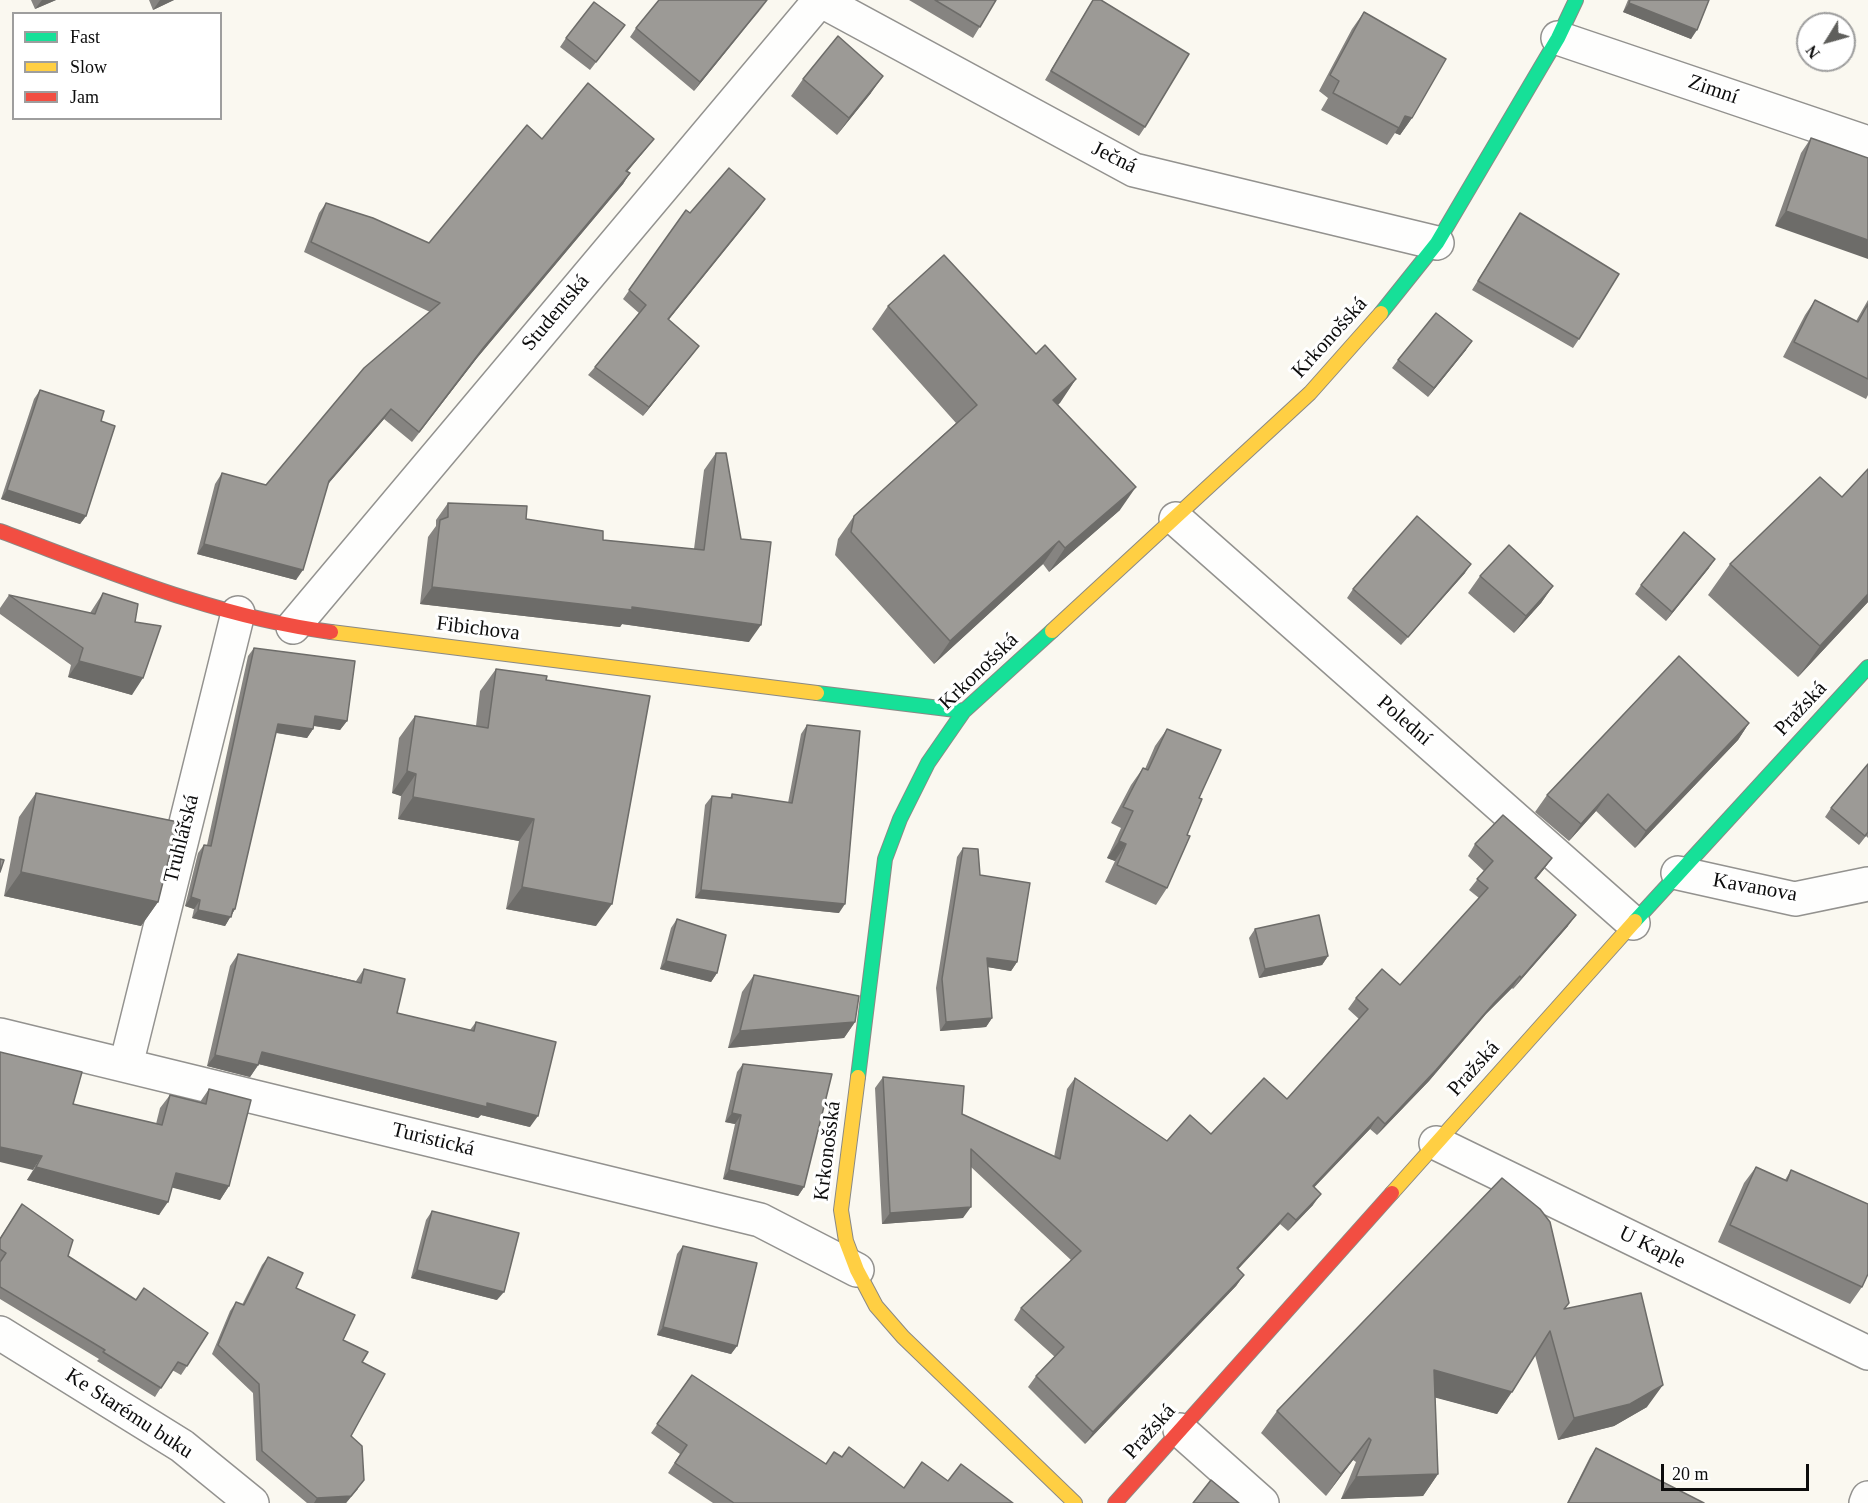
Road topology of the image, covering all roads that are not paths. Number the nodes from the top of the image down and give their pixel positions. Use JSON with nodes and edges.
{"nodes":[{"id":1,"x":820,"y":0,"type":"edge"},
{"id":2,"x":1576,"y":0,"type":"edge"},
{"id":3,"x":1558,"y":38,"type":"junction"},
{"id":4,"x":1868,"y":143,"type":"edge"},
{"id":5,"x":1437,"y":243,"type":"junction"},
{"id":6,"x":1176,"y":519,"type":"junction"},
{"id":7,"x":0,"y":531,"type":"edge"},
{"id":8,"x":238,"y":613,"type":"junction"},
{"id":9,"x":293,"y":627,"type":"junction"},
{"id":10,"x":1868,"y":667,"type":"edge"},
{"id":11,"x":964,"y":711,"type":"junction"},
{"id":12,"x":1678,"y":873,"type":"junction"},
{"id":13,"x":1868,"y":884,"type":"edge"},
{"id":14,"x":1633,"y":922,"type":"junction"},
{"id":15,"x":0,"y":1035,"type":"edge"},
{"id":16,"x":126,"y":1065,"type":"junction"},
{"id":17,"x":1436,"y":1143,"type":"junction"},
{"id":18,"x":856,"y":1270,"type":"junction"},
{"id":19,"x":0,"y":1333,"type":"edge"},
{"id":20,"x":1868,"y":1353,"type":"edge"},
{"id":21,"x":1180,"y":1430,"type":"junction"},
{"id":22,"x":1868,"y":1498,"type":"edge"},
{"id":23,"x":252,"y":1503,"type":"edge"},
{"id":24,"x":1075,"y":1503,"type":"edge"},
{"id":25,"x":1115,"y":1503,"type":"edge"},
{"id":26,"x":1262,"y":1503,"type":"edge"},
{"id":27,"x":1866,"y":1503,"type":"edge"}],
"edges":[{"from":1,"to":5,"type":"street","name":"Ječná"},
{"from":1,"to":9,"type":"street","name":"Studentská"},
{"from":2,"to":3,"type":"street","name":"Krkonošská"},
{"from":3,"to":4,"type":"street","name":"Zimní"},
{"from":3,"to":5,"type":"street","name":"Krkonošská"},
{"from":5,"to":6,"type":"street","name":"Krkonošská"},
{"from":6,"to":11,"type":"street","name":"Krkonošská"},
{"from":6,"to":14,"type":"street","name":"Polední"},
{"from":7,"to":8,"type":"street","name":"Fibichova"},
{"from":8,"to":9,"type":"street","name":"Fibichova"},
{"from":8,"to":16,"type":"street","name":"Truhlářská"},
{"from":9,"to":11,"type":"street","name":"Fibichova"},
{"from":10,"to":12,"type":"street","name":"Pražská"},
{"from":11,"to":18,"type":"street","name":"Krkonošská"},
{"from":12,"to":13,"type":"street","name":"Kavanova"},
{"from":12,"to":14,"type":"street","name":"Pražská"},
{"from":14,"to":17,"type":"street","name":"Pražská"},
{"from":15,"to":16,"type":"street","name":"Turistická"},
{"from":16,"to":18,"type":"street","name":"Turistická"},
{"from":17,"to":20,"type":"street","name":"U Kaple"},
{"from":17,"to":21,"type":"street","name":"Pražská"},
{"from":18,"to":24,"type":"street","name":"Krkonošská"},
{"from":19,"to":23,"type":"street","name":"Ke Starému buku"},
{"from":21,"to":25,"type":"street","name":"Pražská"},
{"from":21,"to":26,"type":"street"},
{"from":22,"to":27,"type":"street"}]}
